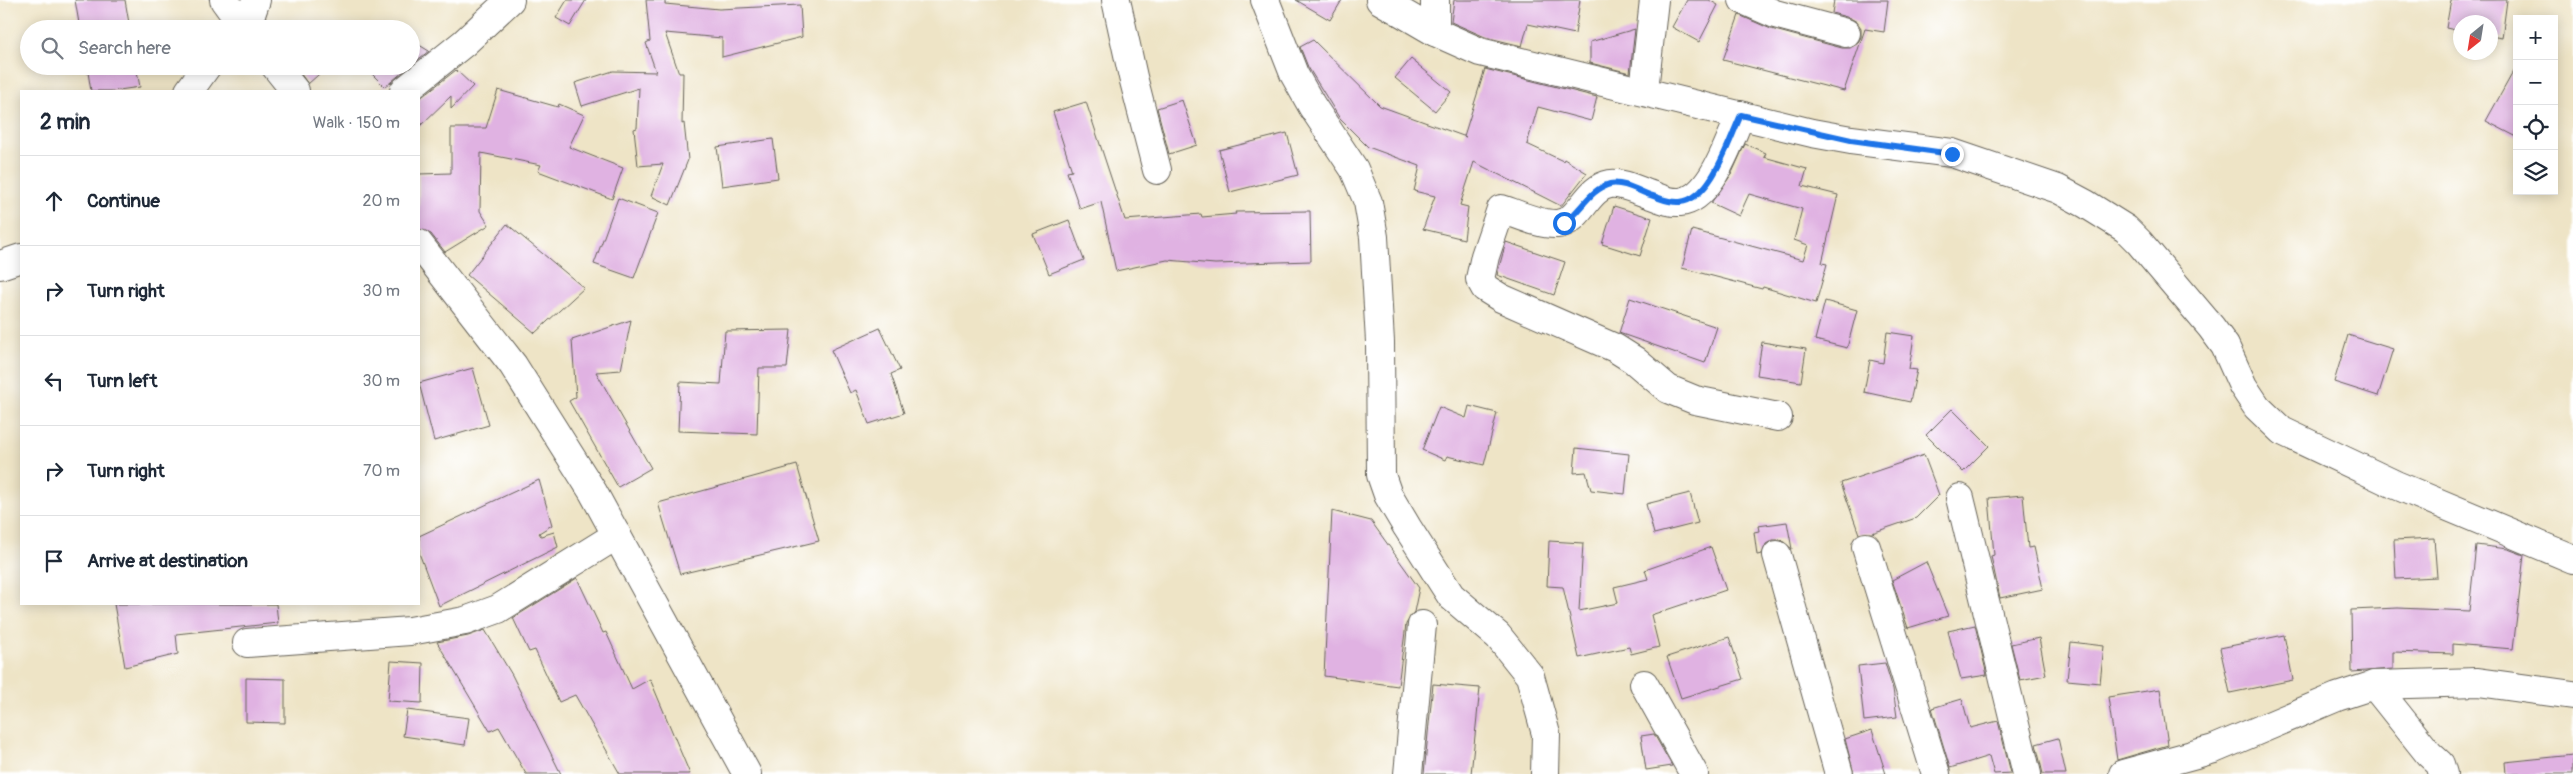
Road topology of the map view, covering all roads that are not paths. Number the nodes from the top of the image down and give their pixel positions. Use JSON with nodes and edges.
{"nodes":[{"id":1,"x":224,"y":0,"type":"edge"},
{"id":2,"x":256,"y":0,"type":"edge"},
{"id":3,"x":510,"y":0,"type":"edge"},
{"id":4,"x":1116,"y":0,"type":"edge"},
{"id":5,"x":1265,"y":0,"type":"edge"},
{"id":6,"x":1380,"y":0,"type":"edge"},
{"id":7,"x":1435,"y":0,"type":"edge"},
{"id":8,"x":1654,"y":0,"type":"edge"},
{"id":9,"x":1743,"y":0,"type":"edge"},
{"id":10,"x":239,"y":20,"type":"edge"},
{"id":11,"x":249,"y":20,"type":"edge"},
{"id":12,"x":1435,"y":32,"type":"junction"},
{"id":13,"x":1846,"y":33,"type":"dead end"},
{"id":14,"x":201,"y":75,"type":"edge"},
{"id":15,"x":282,"y":75,"type":"edge"},
{"id":16,"x":190,"y":90,"type":"edge"},
{"id":17,"x":294,"y":90,"type":"edge"},
{"id":18,"x":405,"y":90,"type":"edge"},
{"id":19,"x":1644,"y":90,"type":"junction"},
{"id":20,"x":1741,"y":115,"type":"junction"},
{"id":21,"x":1156,"y":170,"type":"dead end"},
{"id":22,"x":420,"y":245,"type":"edge"},
{"id":23,"x":20,"y":258,"type":"edge"},
{"id":24,"x":0,"y":266,"type":"edge"},
{"id":25,"x":1778,"y":417,"type":"dead end"},
{"id":26,"x":1960,"y":498,"type":"dead end"},
{"id":27,"x":617,"y":535,"type":"junction"},
{"id":28,"x":1866,"y":547,"type":"dead end"},
{"id":29,"x":1777,"y":556,"type":"dead end"},
{"id":30,"x":2573,"y":559,"type":"edge"},
{"id":31,"x":1422,"y":625,"type":"dead end"},
{"id":32,"x":247,"y":643,"type":"dead end"},
{"id":33,"x":1644,"y":684,"type":"dead end"},
{"id":34,"x":2374,"y":685,"type":"junction"},
{"id":35,"x":2573,"y":695,"type":"edge"},
{"id":36,"x":747,"y":774,"type":"edge"},
{"id":37,"x":1408,"y":774,"type":"edge"},
{"id":38,"x":1545,"y":774,"type":"edge"},
{"id":39,"x":1694,"y":774,"type":"edge"},
{"id":40,"x":1839,"y":774,"type":"edge"},
{"id":41,"x":1936,"y":774,"type":"edge"},
{"id":42,"x":2027,"y":774,"type":"edge"},
{"id":43,"x":2123,"y":774,"type":"edge"},
{"id":44,"x":2443,"y":774,"type":"edge"}],
"edges":[{"from":1,"to":10,"type":"street"},
{"from":2,"to":11,"type":"street"},
{"from":3,"to":18,"type":"street"},
{"from":4,"to":21,"type":"street"},
{"from":5,"to":38,"type":"street"},
{"from":6,"to":12,"type":"street"},
{"from":7,"to":12,"type":"street"},
{"from":8,"to":19,"type":"street"},
{"from":9,"to":13,"type":"street"},
{"from":12,"to":19,"type":"street"},
{"from":14,"to":16,"type":"street"},
{"from":15,"to":17,"type":"street"},
{"from":19,"to":20,"type":"street"},
{"from":20,"to":25,"type":"street"},
{"from":20,"to":30,"type":"street"},
{"from":22,"to":27,"type":"street"},
{"from":23,"to":24,"type":"street"},
{"from":26,"to":42,"type":"street"},
{"from":27,"to":32,"type":"street"},
{"from":27,"to":36,"type":"street"},
{"from":28,"to":41,"type":"street"},
{"from":29,"to":40,"type":"street"},
{"from":31,"to":37,"type":"street"},
{"from":33,"to":39,"type":"street"},
{"from":34,"to":35,"type":"street"},
{"from":34,"to":43,"type":"street"},
{"from":34,"to":44,"type":"street"}]}
